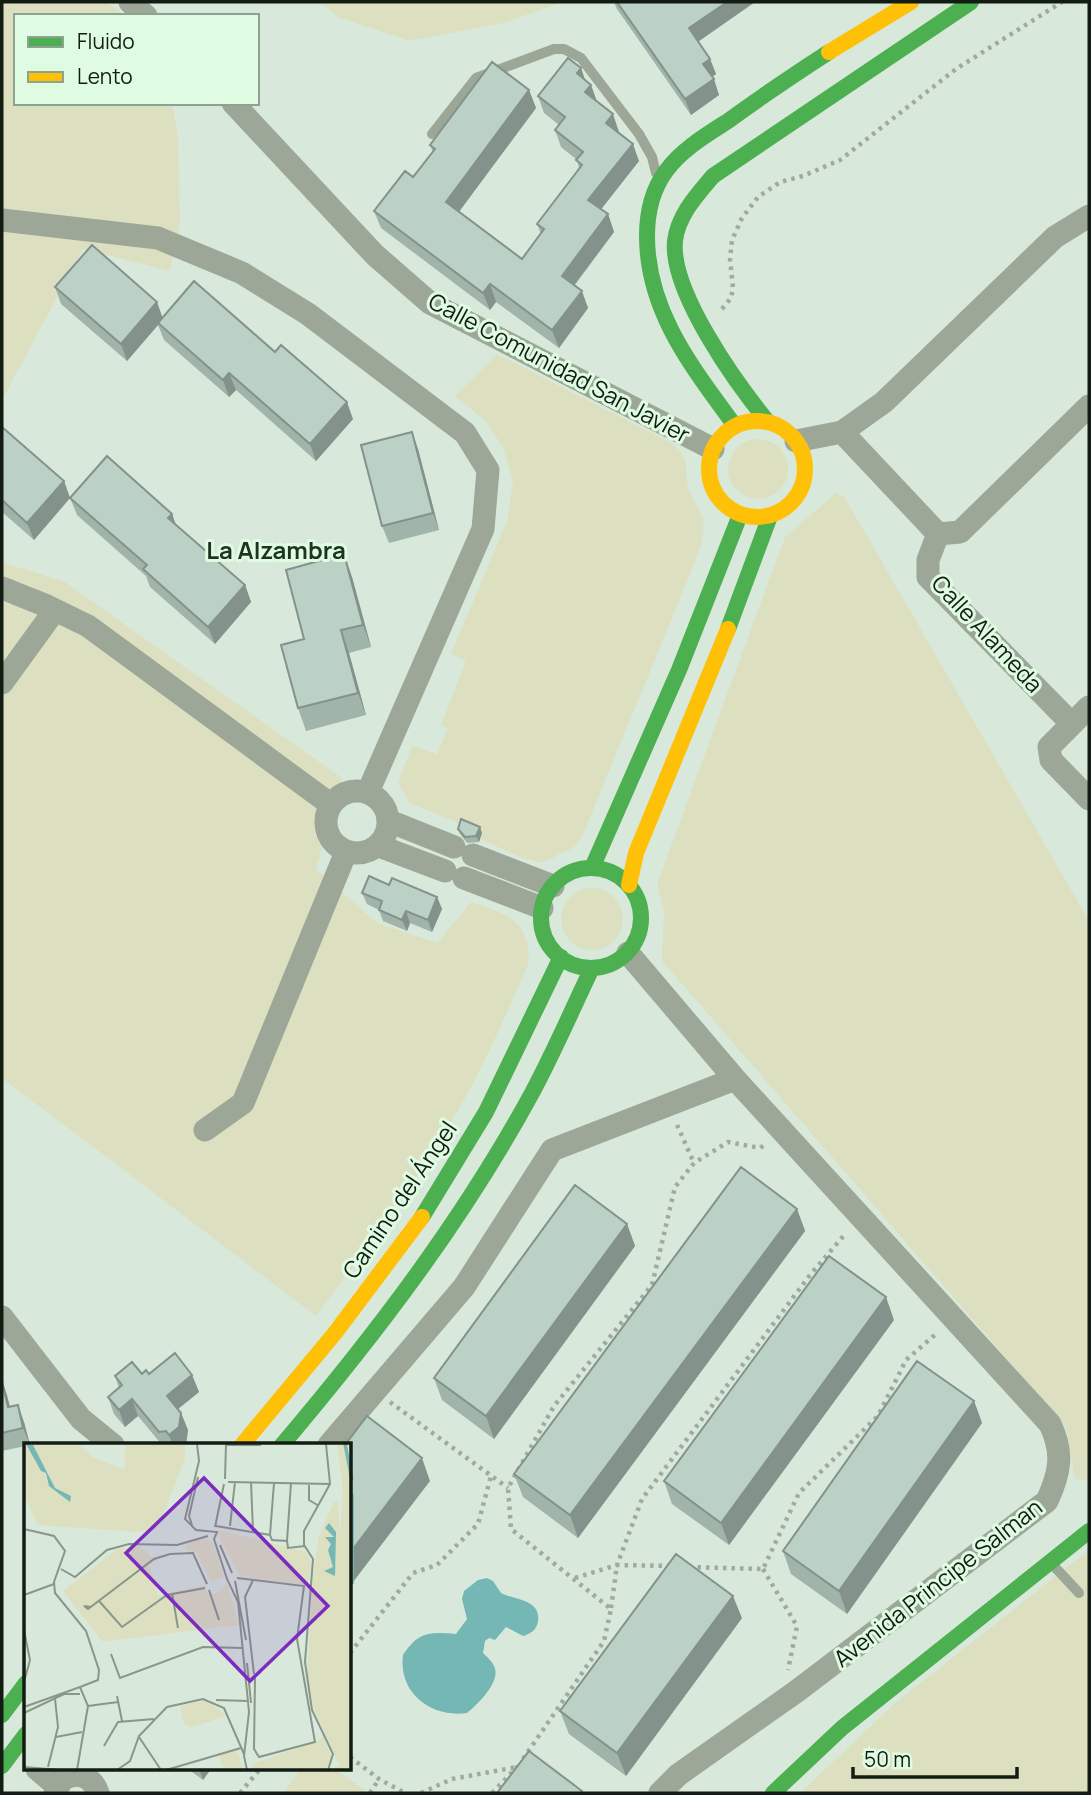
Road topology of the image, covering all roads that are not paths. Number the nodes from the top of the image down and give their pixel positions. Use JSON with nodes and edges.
{"nodes":[{"id":1,"x":130,"y":2,"type":"edge"},
{"id":2,"x":911,"y":2,"type":"edge"},
{"id":3,"x":971,"y":2,"type":"edge"},
{"id":4,"x":144,"y":14,"type":"edge"},
{"id":5,"x":235,"y":105,"type":"edge"},
{"id":6,"x":432,"y":134,"type":"dead end"},
{"id":7,"x":659,"y":183,"type":"junction"},
{"id":8,"x":1089,"y":216,"type":"edge"},
{"id":9,"x":2,"y":220,"type":"edge"},
{"id":10,"x":1089,"y":406,"type":"edge"},
{"id":11,"x":768,"y":422,"type":"junction"},
{"id":12,"x":735,"y":426,"type":"junction"},
{"id":13,"x":842,"y":432,"type":"junction"},
{"id":14,"x":796,"y":441,"type":"junction"},
{"id":15,"x":713,"y":449,"type":"junction"},
{"id":16,"x":740,"y":515,"type":"junction"},
{"id":17,"x":770,"y":516,"type":"junction"},
{"id":18,"x":938,"y":534,"type":"junction"},
{"id":19,"x":2,"y":588,"type":"edge"},
{"id":20,"x":55,"y":610,"type":"junction"},
{"id":21,"x":2,"y":683,"type":"edge"},
{"id":22,"x":1089,"y":707,"type":"edge"},
{"id":23,"x":1072,"y":724,"type":"junction"},
{"id":24,"x":368,"y":792,"type":"junction"},
{"id":25,"x":1089,"y":799,"type":"edge"},
{"id":26,"x":330,"y":804,"type":"junction"},
{"id":27,"x":389,"y":821,"type":"junction"},
{"id":28,"x":379,"y":846,"type":"junction"},
{"id":29,"x":346,"y":852,"type":"junction"},
{"id":30,"x":592,"y":868,"type":"junction"},
{"id":31,"x":552,"y":886,"type":"junction"},
{"id":32,"x":629,"y":886,"type":"junction"},
{"id":33,"x":542,"y":908,"type":"junction"},
{"id":34,"x":628,"y":953,"type":"junction"},
{"id":35,"x":561,"y":957,"type":"junction"},
{"id":36,"x":592,"y":968,"type":"junction"},
{"id":37,"x":735,"y":1079,"type":"junction"},
{"id":38,"x":205,"y":1130,"type":"dead end"},
{"id":39,"x":2,"y":1317,"type":"edge"},
{"id":40,"x":111,"y":1443,"type":"edge"},
{"id":41,"x":244,"y":1443,"type":"edge"},
{"id":42,"x":284,"y":1443,"type":"edge"},
{"id":43,"x":331,"y":1443,"type":"edge"},
{"id":44,"x":1089,"y":1531,"type":"edge"},
{"id":45,"x":1051,"y":1562,"type":"junction"},
{"id":46,"x":1079,"y":1593,"type":"dead end"},
{"id":47,"x":24,"y":1686,"type":"edge"},
{"id":48,"x":2,"y":1715,"type":"edge"},
{"id":49,"x":38,"y":1770,"type":"edge"},
{"id":50,"x":83,"y":1772,"type":"edge"},
{"id":51,"x":56,"y":1789,"type":"edge"},
{"id":52,"x":98,"y":1793,"type":"edge"},
{"id":53,"x":660,"y":1793,"type":"edge"},
{"id":54,"x":773,"y":1793,"type":"edge"}],
"edges":[{"from":1,"to":4,"type":"street"},
{"from":2,"to":7,"type":"street"},
{"from":3,"to":11,"type":"street"},
{"from":5,"to":15,"type":"street","name":"Calle Comunidad San Javier"},
{"from":6,"to":7,"type":"lane"},
{"from":7,"to":12,"type":"street"},
{"from":8,"to":13,"type":"street"},
{"from":9,"to":24,"type":"street"},
{"from":10,"to":18,"type":"street"},
{"from":11,"to":12,"type":"street"},
{"from":11,"to":14,"type":"street"},
{"from":12,"to":15,"type":"street"},
{"from":13,"to":14,"type":"street"},
{"from":13,"to":18,"type":"street"},
{"from":14,"to":17,"type":"street"},
{"from":15,"to":16,"type":"street"},
{"from":16,"to":17,"type":"street"},
{"from":16,"to":30,"type":"street"},
{"from":17,"to":32,"type":"street"},
{"from":18,"to":23,"type":"street","name":"Calle Alameda"},
{"from":19,"to":20,"type":"street"},
{"from":20,"to":21,"type":"street"},
{"from":20,"to":26,"type":"street"},
{"from":22,"to":23,"type":"street"},
{"from":23,"to":25,"type":"street"},
{"from":24,"to":26,"type":"street"},
{"from":24,"to":27,"type":"street"},
{"from":26,"to":29,"type":"street"},
{"from":27,"to":28,"type":"street"},
{"from":27,"to":31,"type":"street"},
{"from":28,"to":29,"type":"street"},
{"from":28,"to":33,"type":"street"},
{"from":29,"to":38,"type":"street"},
{"from":30,"to":31,"type":"street"},
{"from":30,"to":32,"type":"street"},
{"from":31,"to":33,"type":"street"},
{"from":32,"to":34,"type":"street"},
{"from":33,"to":35,"type":"street"},
{"from":34,"to":36,"type":"street"},
{"from":34,"to":37,"type":"street","name":"Avenida Principe Salman"},
{"from":35,"to":36,"type":"street"},
{"from":35,"to":41,"type":"street","name":"Camino del Ángel"},
{"from":36,"to":42,"type":"street"},
{"from":37,"to":43,"type":"street"},
{"from":37,"to":53,"type":"street","name":"Avenida Principe Salman"},
{"from":39,"to":40,"type":"street"},
{"from":44,"to":45,"type":"street"},
{"from":45,"to":46,"type":"lane"},
{"from":45,"to":54,"type":"street"},
{"from":47,"to":48,"type":"street"},
{"from":49,"to":51,"type":"street"},
{"from":50,"to":51,"type":"street"},
{"from":50,"to":52,"type":"street"}]}
